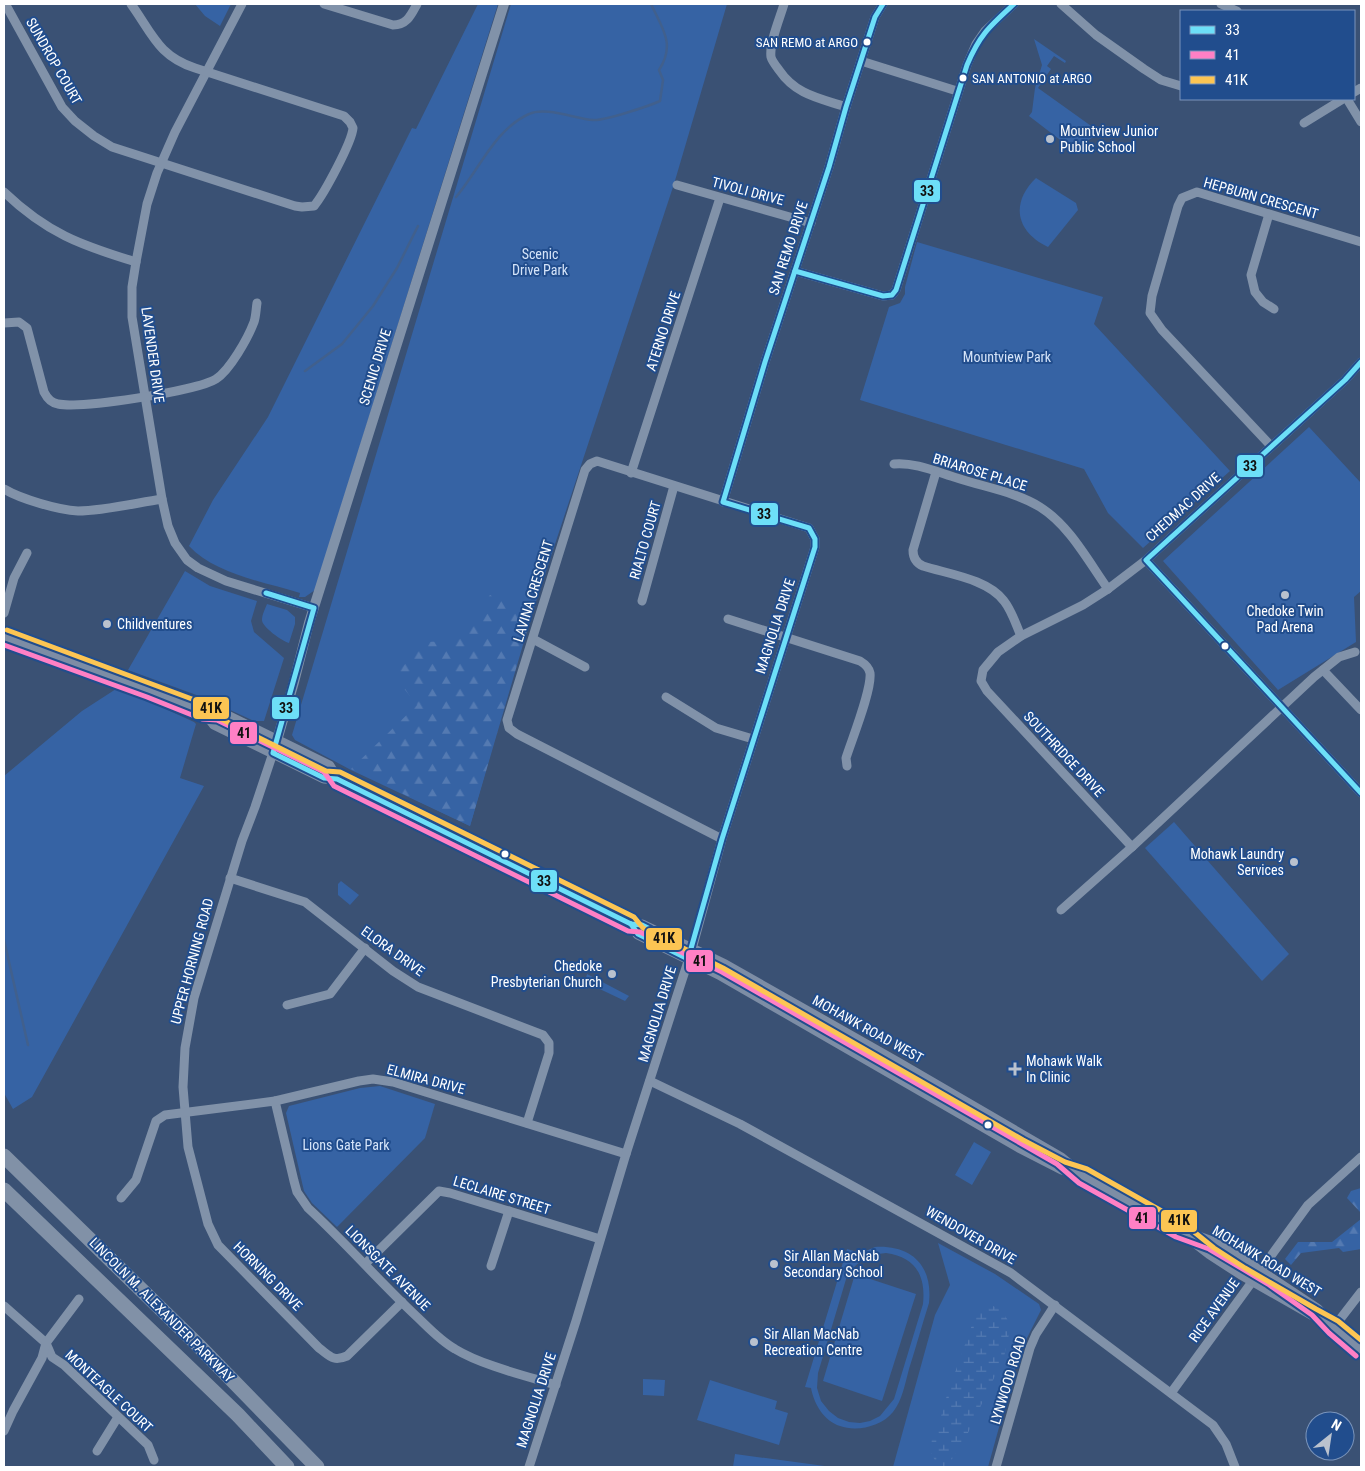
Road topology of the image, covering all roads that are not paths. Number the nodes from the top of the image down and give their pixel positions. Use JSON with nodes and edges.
{"nodes":[{"id":1,"x":131,"y":4,"type":"edge"},
{"id":2,"x":242,"y":4,"type":"edge"},
{"id":3,"x":324,"y":4,"type":"edge"},
{"id":4,"x":418,"y":4,"type":"edge"},
{"id":5,"x":504,"y":4,"type":"edge"},
{"id":6,"x":784,"y":4,"type":"edge"},
{"id":7,"x":883,"y":4,"type":"edge"},
{"id":8,"x":1014,"y":4,"type":"edge"},
{"id":9,"x":1061,"y":4,"type":"edge"},
{"id":10,"x":1221,"y":4,"type":"edge"},
{"id":11,"x":7,"y":7,"type":"dead end"},
{"id":12,"x":1235,"y":10,"type":"edge"},
{"id":13,"x":861,"y":60,"type":"junction"},
{"id":14,"x":207,"y":72,"type":"junction"},
{"id":15,"x":1180,"y":86,"type":"edge"},
{"id":16,"x":958,"y":91,"type":"junction"},
{"id":17,"x":1341,"y":100,"type":"edge"},
{"id":18,"x":1349,"y":100,"type":"edge"},
{"id":19,"x":846,"y":107,"type":"junction"},
{"id":20,"x":1361,"y":122,"type":"edge"},
{"id":21,"x":1304,"y":123,"type":"dead end"},
{"id":22,"x":161,"y":163,"type":"junction"},
{"id":23,"x":677,"y":185,"type":"dead end"},
{"id":24,"x":4,"y":192,"type":"edge"},
{"id":25,"x":720,"y":198,"type":"junction"},
{"id":26,"x":1269,"y":214,"type":"junction"},
{"id":27,"x":810,"y":223,"type":"junction"},
{"id":28,"x":1361,"y":242,"type":"edge"},
{"id":29,"x":136,"y":262,"type":"junction"},
{"id":30,"x":795,"y":271,"type":"junction"},
{"id":31,"x":257,"y":303,"type":"dead end"},
{"id":32,"x":1274,"y":309,"type":"dead end"},
{"id":33,"x":4,"y":323,"type":"edge"},
{"id":34,"x":1361,"y":362,"type":"edge"},
{"id":35,"x":145,"y":396,"type":"junction"},
{"id":36,"x":1271,"y":446,"type":"junction"},
{"id":37,"x":894,"y":464,"type":"dead end"},
{"id":38,"x":936,"y":472,"type":"junction"},
{"id":39,"x":631,"y":473,"type":"junction"},
{"id":40,"x":674,"y":486,"type":"junction"},
{"id":41,"x":4,"y":489,"type":"edge"},
{"id":42,"x":162,"y":499,"type":"junction"},
{"id":43,"x":723,"y":502,"type":"junction"},
{"id":44,"x":815,"y":539,"type":"joint"},
{"id":45,"x":28,"y":553,"type":"dead end"},
{"id":46,"x":1146,"y":560,"type":"junction"},
{"id":47,"x":1108,"y":589,"type":"junction"},
{"id":48,"x":642,"y":601,"type":"dead end"},
{"id":49,"x":314,"y":608,"type":"junction"},
{"id":50,"x":4,"y":613,"type":"edge"},
{"id":51,"x":728,"y":619,"type":"dead end"},
{"id":52,"x":1021,"y":636,"type":"junction"},
{"id":53,"x":4,"y":637,"type":"edge"},
{"id":54,"x":786,"y":637,"type":"junction"},
{"id":55,"x":533,"y":639,"type":"junction"},
{"id":56,"x":1355,"y":652,"type":"dead end"},
{"id":57,"x":584,"y":667,"type":"dead end"},
{"id":58,"x":1323,"y":670,"type":"junction"},
{"id":59,"x":666,"y":697,"type":"dead end"},
{"id":60,"x":1281,"y":706,"type":"junction"},
{"id":61,"x":1361,"y":710,"type":"edge"},
{"id":62,"x":205,"y":712,"type":"junction"},
{"id":63,"x":754,"y":739,"type":"junction"},
{"id":64,"x":277,"y":740,"type":"junction"},
{"id":65,"x":273,"y":753,"type":"junction"},
{"id":66,"x":847,"y":766,"type":"dead end"},
{"id":67,"x":337,"y":779,"type":"junction"},
{"id":68,"x":1361,"y":793,"type":"edge"},
{"id":69,"x":722,"y":839,"type":"junction"},
{"id":70,"x":1132,"y":847,"type":"junction"},
{"id":71,"x":230,"y":878,"type":"junction"},
{"id":72,"x":1061,"y":910,"type":"dead end"},
{"id":73,"x":365,"y":948,"type":"junction"},
{"id":74,"x":690,"y":954,"type":"junction"},
{"id":75,"x":287,"y":1005,"type":"dead end"},
{"id":76,"x":898,"y":1063,"type":"junction"},
{"id":77,"x":878,"y":1066,"type":"junction"},
{"id":78,"x":650,"y":1082,"type":"junction"},
{"id":79,"x":274,"y":1101,"type":"junction"},
{"id":80,"x":184,"y":1112,"type":"junction"},
{"id":81,"x":527,"y":1123,"type":"junction"},
{"id":82,"x":626,"y":1154,"type":"junction"},
{"id":83,"x":4,"y":1156,"type":"edge"},
{"id":84,"x":1361,"y":1157,"type":"edge"},
{"id":85,"x":1083,"y":1176,"type":"junction"},
{"id":86,"x":4,"y":1190,"type":"edge"},
{"id":87,"x":121,"y":1198,"type":"dead end"},
{"id":88,"x":509,"y":1212,"type":"junction"},
{"id":89,"x":1178,"y":1230,"type":"junction"},
{"id":90,"x":600,"y":1239,"type":"junction"},
{"id":91,"x":364,"y":1264,"type":"junction"},
{"id":92,"x":491,"y":1266,"type":"dead end"},
{"id":93,"x":1260,"y":1271,"type":"junction"},
{"id":94,"x":1253,"y":1281,"type":"junction"},
{"id":95,"x":1361,"y":1292,"type":"edge"},
{"id":96,"x":79,"y":1298,"type":"dead end"},
{"id":97,"x":402,"y":1302,"type":"junction"},
{"id":98,"x":4,"y":1306,"type":"edge"},
{"id":99,"x":1055,"y":1306,"type":"junction"},
{"id":100,"x":1334,"y":1327,"type":"junction"},
{"id":101,"x":46,"y":1343,"type":"junction"},
{"id":102,"x":1361,"y":1350,"type":"edge"},
{"id":103,"x":556,"y":1385,"type":"junction"},
{"id":104,"x":1171,"y":1393,"type":"junction"},
{"id":105,"x":118,"y":1417,"type":"junction"},
{"id":106,"x":4,"y":1431,"type":"edge"},
{"id":107,"x":97,"y":1451,"type":"dead end"},
{"id":108,"x":154,"y":1460,"type":"dead end"},
{"id":109,"x":287,"y":1467,"type":"edge"},
{"id":110,"x":317,"y":1467,"type":"edge"},
{"id":111,"x":529,"y":1467,"type":"edge"},
{"id":112,"x":996,"y":1467,"type":"edge"},
{"id":113,"x":1235,"y":1467,"type":"edge"}],
"edges":[{"from":1,"to":14,"type":"street"},
{"from":2,"to":14,"type":"street","name":"LAVENDER DRIVE"},
{"from":3,"to":4,"type":"street"},
{"from":5,"to":49,"type":"street","name":"SCENIC DRIVE"},
{"from":6,"to":19,"type":"street"},
{"from":7,"to":13,"type":"street","name":"SAN REMO DRIVE"},
{"from":8,"to":16,"type":"street"},
{"from":9,"to":15,"type":"street"},
{"from":10,"to":12,"type":"street"},
{"from":11,"to":22,"type":"street","name":"SUNDROP COURT"},
{"from":13,"to":16,"type":"street"},
{"from":13,"to":19,"type":"street","name":"SAN REMO DRIVE"},
{"from":14,"to":22,"type":"street","name":"LAVENDER DRIVE"},
{"from":14,"to":22,"type":"street","name":"SUNDROP COURT"},
{"from":16,"to":30,"type":"street"},
{"from":17,"to":21,"type":"street"},
{"from":18,"to":20,"type":"street"},
{"from":19,"to":27,"type":"street","name":"SAN REMO DRIVE"},
{"from":22,"to":29,"type":"street","name":"LAVENDER DRIVE"},
{"from":23,"to":25,"type":"street","name":"TIVOLI DRIVE"},
{"from":24,"to":29,"type":"street"},
{"from":25,"to":27,"type":"street","name":"TIVOLI DRIVE"},
{"from":25,"to":39,"type":"street","name":"ATERNO DRIVE"},
{"from":26,"to":28,"type":"street","name":"HEPBURN CRESCENT"},
{"from":26,"to":32,"type":"street"},
{"from":26,"to":36,"type":"street","name":"HEPBURN CRESCENT"},
{"from":27,"to":30,"type":"street","name":"SAN REMO DRIVE"},
{"from":29,"to":35,"type":"street","name":"LAVENDER DRIVE"},
{"from":30,"to":43,"type":"street","name":"SAN REMO DRIVE"},
{"from":31,"to":35,"type":"street"},
{"from":33,"to":35,"type":"street"},
{"from":34,"to":36,"type":"street","name":"CHEDMAC DRIVE"},
{"from":35,"to":42,"type":"street","name":"LAVENDER DRIVE"},
{"from":36,"to":46,"type":"street","name":"CHEDMAC DRIVE"},
{"from":37,"to":38,"type":"street","name":"BRIAROSE PLACE"},
{"from":38,"to":47,"type":"street","name":"BRIAROSE PLACE"},
{"from":38,"to":52,"type":"street"},
{"from":39,"to":40,"type":"street","name":"LAVINA CRESCENT"},
{"from":39,"to":55,"type":"street","name":"LAVINA CRESCENT"},
{"from":40,"to":43,"type":"street","name":"LAVINA CRESCENT"},
{"from":40,"to":48,"type":"street","name":"RIALTO COURT"},
{"from":41,"to":42,"type":"street"},
{"from":42,"to":49,"type":"street","name":"LAVENDER DRIVE"},
{"from":43,"to":44,"type":"street","name":"LAVINA CRESCENT"},
{"from":44,"to":54,"type":"street","name":"MAGNOLIA DRIVE"},
{"from":45,"to":50,"type":"street"},
{"from":46,"to":47,"type":"street","name":"SOUTHRIDGE DRIVE"},
{"from":46,"to":60,"type":"street","name":"CHEDMAC DRIVE"},
{"from":47,"to":52,"type":"street","name":"SOUTHRIDGE DRIVE"},
{"from":49,"to":64,"type":"street","name":"SCENIC DRIVE"},
{"from":51,"to":54,"type":"street"},
{"from":52,"to":70,"type":"street","name":"SOUTHRIDGE DRIVE"},
{"from":53,"to":62,"type":"main road"},
{"from":54,"to":63,"type":"street","name":"MAGNOLIA DRIVE"},
{"from":54,"to":66,"type":"street"},
{"from":55,"to":57,"type":"street"},
{"from":55,"to":69,"type":"street","name":"LAVINA CRESCENT"},
{"from":56,"to":58,"type":"street"},
{"from":58,"to":60,"type":"street"},
{"from":58,"to":61,"type":"street"},
{"from":59,"to":63,"type":"street"},
{"from":60,"to":68,"type":"street","name":"CHEDMAC DRIVE"},
{"from":60,"to":70,"type":"street"},
{"from":62,"to":64,"type":"main road","name":"MOHAWK ROAD WEST"},
{"from":62,"to":65,"type":"main road","name":"MOHAWK ROAD WEST"},
{"from":63,"to":69,"type":"street","name":"MAGNOLIA DRIVE"},
{"from":64,"to":65,"type":"street","name":"UPPER HORNING ROAD"},
{"from":64,"to":67,"type":"main road","name":"MOHAWK ROAD WEST"},
{"from":65,"to":67,"type":"main road","name":"MOHAWK ROAD WEST"},
{"from":65,"to":71,"type":"street","name":"UPPER HORNING ROAD"},
{"from":67,"to":74,"type":"main road","name":"MOHAWK ROAD WEST"},
{"from":69,"to":74,"type":"street","name":"MAGNOLIA DRIVE"},
{"from":70,"to":72,"type":"street"},
{"from":71,"to":73,"type":"street","name":"ELORA DRIVE"},
{"from":71,"to":80,"type":"street","name":"UPPER HORNING ROAD"},
{"from":73,"to":75,"type":"street"},
{"from":73,"to":81,"type":"street","name":"ELORA DRIVE"},
{"from":74,"to":76,"type":"main road","name":"MOHAWK ROAD WEST"},
{"from":74,"to":77,"type":"main road","name":"MOHAWK ROAD WEST"},
{"from":74,"to":78,"type":"street","name":"MAGNOLIA DRIVE"},
{"from":76,"to":77,"type":"main road"},
{"from":76,"to":85,"type":"main road","name":"MOHAWK ROAD WEST"},
{"from":77,"to":85,"type":"main road","name":"MOHAWK ROAD WEST"},
{"from":78,"to":82,"type":"street","name":"MAGNOLIA DRIVE"},
{"from":78,"to":99,"type":"street","name":"WENDOVER DRIVE"},
{"from":79,"to":80,"type":"street","name":"ELMIRA DRIVE"},
{"from":79,"to":81,"type":"street","name":"ELMIRA DRIVE"},
{"from":79,"to":91,"type":"street","name":"LIONSGATE AVENUE"},
{"from":80,"to":87,"type":"street"},
{"from":80,"to":97,"type":"street","name":"HORNING DRIVE"},
{"from":81,"to":82,"type":"street","name":"ELMIRA DRIVE"},
{"from":82,"to":90,"type":"street","name":"MAGNOLIA DRIVE"},
{"from":83,"to":110,"type":"highway","name":"LINCOLN M. ALEXANDER PARKWAY"},
{"from":84,"to":93,"type":"street","name":"RICE AVENUE"},
{"from":85,"to":89,"type":"main road","name":"MOHAWK ROAD WEST"},
{"from":86,"to":109,"type":"highway","name":"LINCOLN M. ALEXANDER PARKWAY"},
{"from":88,"to":90,"type":"street","name":"LECLAIRE STREET"},
{"from":88,"to":91,"type":"street","name":"LECLAIRE STREET"},
{"from":88,"to":92,"type":"street"},
{"from":89,"to":93,"type":"main road","name":"MOHAWK ROAD WEST"},
{"from":89,"to":94,"type":"main road","name":"MOHAWK ROAD WEST"},
{"from":90,"to":103,"type":"street","name":"MAGNOLIA DRIVE"},
{"from":91,"to":97,"type":"street","name":"LIONSGATE AVENUE"},
{"from":93,"to":94,"type":"street","name":"RICE AVENUE"},
{"from":93,"to":100,"type":"main road","name":"MOHAWK ROAD WEST"},
{"from":94,"to":100,"type":"main road","name":"MOHAWK ROAD WEST"},
{"from":94,"to":104,"type":"street","name":"RICE AVENUE"},
{"from":95,"to":100,"type":"street"},
{"from":96,"to":101,"type":"street"},
{"from":97,"to":103,"type":"street","name":"LIONSGATE AVENUE"},
{"from":98,"to":101,"type":"street","name":"MONTEAGLE COURT"},
{"from":99,"to":104,"type":"street","name":"WENDOVER DRIVE"},
{"from":99,"to":112,"type":"street","name":"LYNWOOD ROAD"},
{"from":100,"to":102,"type":"main road","name":"MOHAWK ROAD WEST"},
{"from":101,"to":105,"type":"street","name":"MONTEAGLE COURT"},
{"from":101,"to":106,"type":"street"},
{"from":103,"to":111,"type":"street","name":"MAGNOLIA DRIVE"},
{"from":104,"to":113,"type":"street","name":"WENDOVER DRIVE"},
{"from":105,"to":107,"type":"street"},
{"from":105,"to":108,"type":"street","name":"MONTEAGLE COURT"}]}
